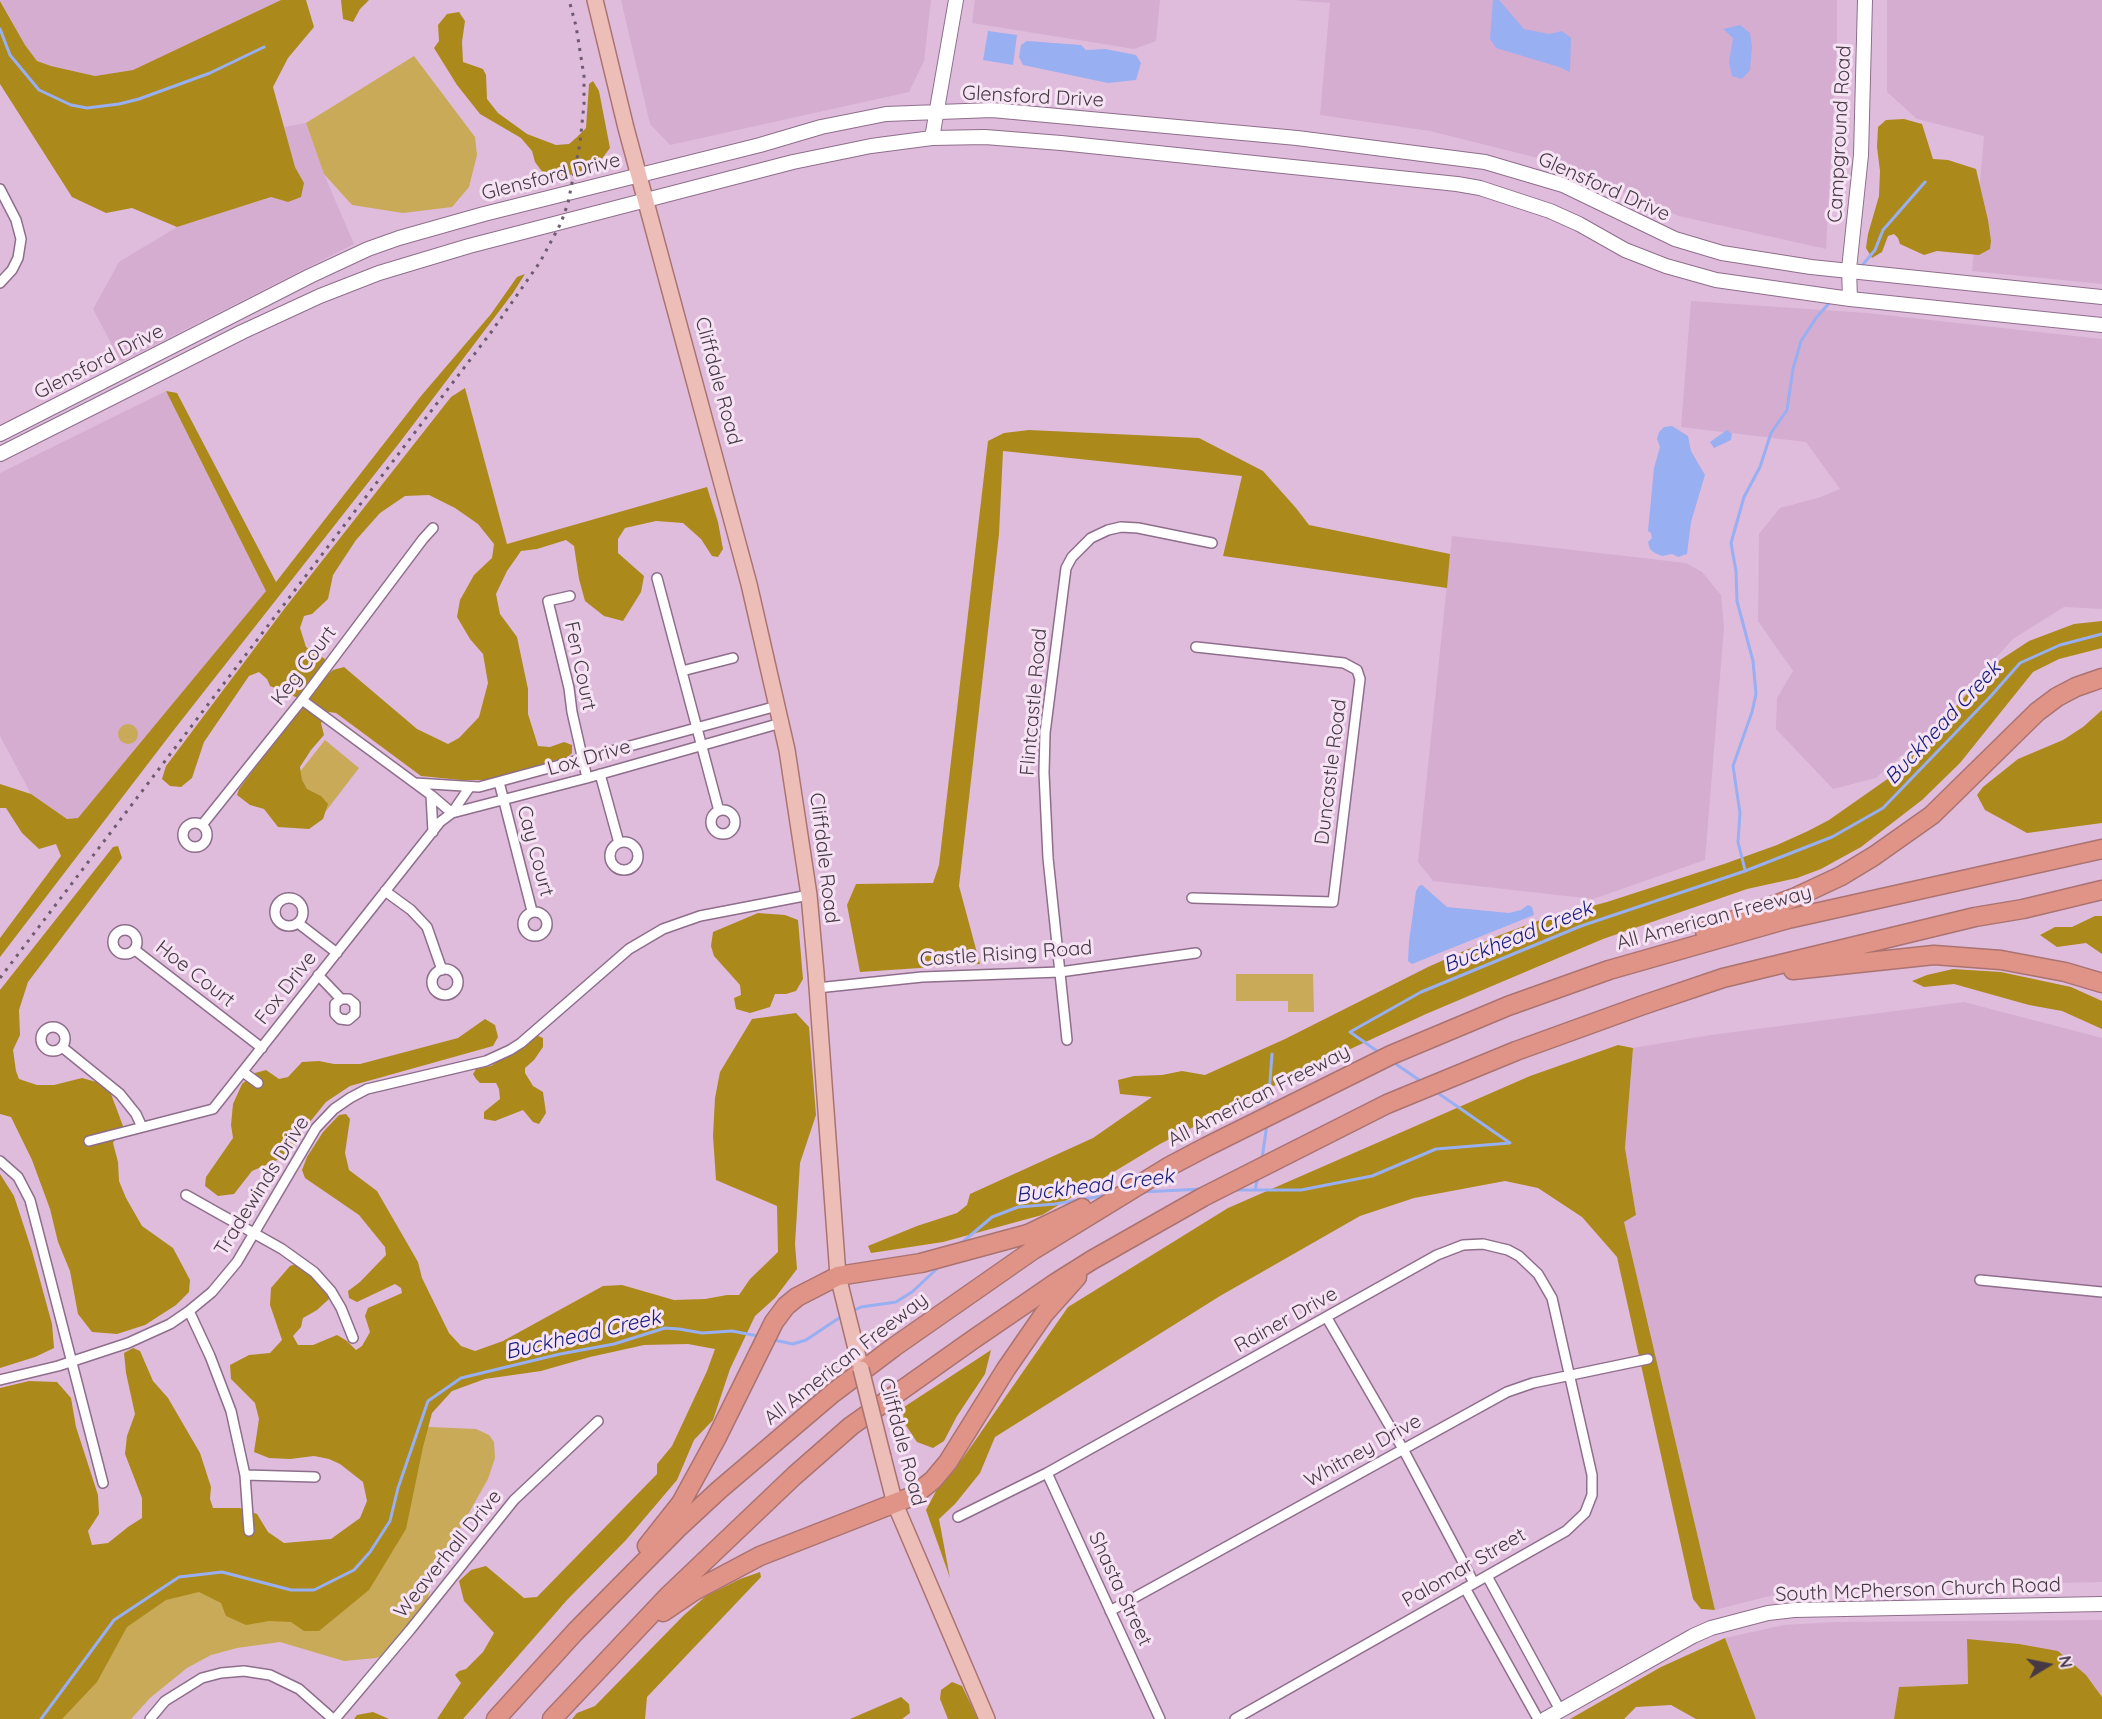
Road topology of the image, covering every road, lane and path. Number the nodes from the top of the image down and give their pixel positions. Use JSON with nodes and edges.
{"nodes":[{"id":1,"x":595,"y":0,"type":"edge"},
{"id":2,"x":956,"y":0,"type":"edge"},
{"id":3,"x":1865,"y":0,"type":"edge"},
{"id":4,"x":937,"y":112,"type":"junction"},
{"id":5,"x":932,"y":138,"type":"junction"},
{"id":6,"x":639,"y":176,"type":"junction"},
{"id":7,"x":0,"y":189,"type":"edge"},
{"id":8,"x":646,"y":201,"type":"junction"},
{"id":9,"x":1849,"y":269,"type":"junction"},
{"id":10,"x":0,"y":283,"type":"edge"},
{"id":11,"x":2102,"y":297,"type":"edge"},
{"id":12,"x":1844,"y":298,"type":"junction"},
{"id":13,"x":2102,"y":325,"type":"edge"},
{"id":14,"x":0,"y":434,"type":"edge"},
{"id":15,"x":0,"y":454,"type":"edge"},
{"id":16,"x":433,"y":528,"type":"dead end"},
{"id":17,"x":1212,"y":543,"type":"dead end"},
{"id":18,"x":657,"y":578,"type":"dead end"},
{"id":19,"x":570,"y":596,"type":"dead end"},
{"id":20,"x":1196,"y":646,"type":"dead end"},
{"id":21,"x":733,"y":657,"type":"dead end"},
{"id":22,"x":682,"y":671,"type":"junction"},
{"id":23,"x":2102,"y":678,"type":"edge"},
{"id":24,"x":302,"y":700,"type":"junction"},
{"id":25,"x":777,"y":706,"type":"junction"},
{"id":26,"x":781,"y":723,"type":"junction"},
{"id":27,"x":697,"y":728,"type":"junction"},
{"id":28,"x":702,"y":746,"type":"junction"},
{"id":29,"x":582,"y":760,"type":"junction"},
{"id":30,"x":600,"y":774,"type":"junction"},
{"id":31,"x":587,"y":778,"type":"junction"},
{"id":32,"x":499,"y":782,"type":"junction"},
{"id":33,"x":416,"y":783,"type":"junction"},
{"id":34,"x":469,"y":788,"type":"junction"},
{"id":35,"x":431,"y":795,"type":"junction"},
{"id":36,"x":503,"y":801,"type":"junction"},
{"id":37,"x":719,"y":811,"type":"dead end"},
{"id":38,"x":452,"y":813,"type":"junction"},
{"id":39,"x":202,"y":825,"type":"dead end"},
{"id":40,"x":433,"y":832,"type":"junction"},
{"id":41,"x":619,"y":843,"type":"dead end"},
{"id":42,"x":2102,"y":849,"type":"edge"},
{"id":43,"x":2102,"y":890,"type":"edge"},
{"id":44,"x":385,"y":891,"type":"junction"},
{"id":45,"x":809,"y":895,"type":"junction"},
{"id":46,"x":1192,"y":898,"type":"dead end"},
{"id":47,"x":532,"y":911,"type":"dead end"},
{"id":48,"x":298,"y":923,"type":"dead end"},
{"id":49,"x":135,"y":950,"type":"dead end"},
{"id":50,"x":337,"y":953,"type":"junction"},
{"id":51,"x":1196,"y":953,"type":"dead end"},
{"id":52,"x":442,"y":970,"type":"dead end"},
{"id":53,"x":1609,"y":970,"type":"junction"},
{"id":54,"x":1060,"y":972,"type":"junction"},
{"id":55,"x":318,"y":975,"type":"junction"},
{"id":56,"x":1723,"y":978,"type":"junction"},
{"id":57,"x":2102,"y":983,"type":"edge"},
{"id":58,"x":817,"y":988,"type":"junction"},
{"id":59,"x":341,"y":999,"type":"dead end"},
{"id":60,"x":1067,"y":1040,"type":"dead end"},
{"id":61,"x":62,"y":1047,"type":"dead end"},
{"id":62,"x":262,"y":1048,"type":"junction"},
{"id":63,"x":243,"y":1072,"type":"junction"},
{"id":64,"x":258,"y":1083,"type":"dead end"},
{"id":65,"x":142,"y":1127,"type":"junction"},
{"id":66,"x":89,"y":1141,"type":"dead end"},
{"id":67,"x":0,"y":1161,"type":"edge"},
{"id":68,"x":1170,"y":1166,"type":"junction"},
{"id":69,"x":186,"y":1195,"type":"dead end"},
{"id":70,"x":254,"y":1233,"type":"junction"},
{"id":71,"x":1092,"y":1260,"type":"junction"},
{"id":72,"x":838,"y":1276,"type":"junction"},
{"id":73,"x":1980,"y":1280,"type":"dead end"},
{"id":74,"x":2102,"y":1292,"type":"edge"},
{"id":75,"x":189,"y":1311,"type":"junction"},
{"id":76,"x":1327,"y":1318,"type":"junction"},
{"id":77,"x":353,"y":1338,"type":"dead end"},
{"id":78,"x":1648,"y":1359,"type":"dead end"},
{"id":79,"x":70,"y":1360,"type":"junction"},
{"id":80,"x":1571,"y":1375,"type":"junction"},
{"id":81,"x":0,"y":1380,"type":"edge"},
{"id":82,"x":598,"y":1421,"type":"dead end"},
{"id":83,"x":1403,"y":1449,"type":"junction"},
{"id":84,"x":1047,"y":1473,"type":"junction"},
{"id":85,"x":245,"y":1475,"type":"junction"},
{"id":86,"x":315,"y":1477,"type":"dead end"},
{"id":87,"x":103,"y":1483,"type":"dead end"},
{"id":88,"x":895,"y":1504,"type":"junction"},
{"id":89,"x":958,"y":1517,"type":"dead end"},
{"id":90,"x":249,"y":1531,"type":"dead end"},
{"id":91,"x":1487,"y":1576,"type":"junction"},
{"id":92,"x":1470,"y":1586,"type":"junction"},
{"id":93,"x":609,"y":1597,"type":"junction"},
{"id":94,"x":2102,"y":1604,"type":"edge"},
{"id":95,"x":1110,"y":1611,"type":"junction"},
{"id":96,"x":636,"y":1628,"type":"junction"},
{"id":97,"x":1560,"y":1710,"type":"junction"},
{"id":98,"x":150,"y":1719,"type":"edge"},
{"id":99,"x":334,"y":1719,"type":"edge"},
{"id":100,"x":496,"y":1719,"type":"edge"},
{"id":101,"x":552,"y":1719,"type":"edge"},
{"id":102,"x":987,"y":1719,"type":"edge"},
{"id":103,"x":1160,"y":1719,"type":"edge"},
{"id":104,"x":1235,"y":1719,"type":"edge"},
{"id":105,"x":1538,"y":1719,"type":"edge"},
{"id":106,"x":1545,"y":1719,"type":"edge"}],
"edges":[{"from":1,"to":6,"type":"main road","name":"Cliffdale Road"},
{"from":2,"to":4,"type":"main road"},
{"from":3,"to":9,"type":"main road","name":"Campground Road"},
{"from":4,"to":5,"type":"main road"},
{"from":4,"to":6,"type":"main road","name":"Glensford Drive"},
{"from":4,"to":9,"type":"main road","name":"Glensford Drive"},
{"from":5,"to":8,"type":"main road","name":"Glensford Drive"},
{"from":5,"to":12,"type":"main road","name":"Glensford Drive"},
{"from":6,"to":8,"type":"main road","name":"Cliffdale Road"},
{"from":6,"to":14,"type":"main road","name":"Glensford Drive"},
{"from":7,"to":10,"type":"street"},
{"from":8,"to":15,"type":"main road","name":"Glensford Drive"},
{"from":8,"to":25,"type":"main road","name":"Cliffdale Road"},
{"from":9,"to":11,"type":"main road","name":"Glensford Drive"},
{"from":9,"to":12,"type":"main road","name":"Campground Road"},
{"from":12,"to":13,"type":"main road","name":"Glensford Drive"},
{"from":16,"to":24,"type":"street","name":"Keg Court"},
{"from":17,"to":54,"type":"street","name":"Flintcastle Road"},
{"from":18,"to":22,"type":"street"},
{"from":19,"to":29,"type":"street","name":"Fen Court"},
{"from":20,"to":46,"type":"street","name":"Duncastle Road"},
{"from":21,"to":22,"type":"street"},
{"from":22,"to":27,"type":"street"},
{"from":23,"to":53,"type":"highway"},
{"from":24,"to":33,"type":"street"},
{"from":24,"to":39,"type":"street","name":"Keg Court"},
{"from":25,"to":26,"type":"main road","name":"Cliffdale Road"},
{"from":25,"to":27,"type":"street","name":"Lox Drive"},
{"from":26,"to":28,"type":"street","name":"Lox Drive"},
{"from":26,"to":45,"type":"main road","name":"Cliffdale Road"},
{"from":27,"to":28,"type":"street"},
{"from":27,"to":29,"type":"street","name":"Lox Drive"},
{"from":28,"to":30,"type":"street","name":"Lox Drive"},
{"from":28,"to":37,"type":"street"},
{"from":29,"to":31,"type":"street"},
{"from":29,"to":32,"type":"street","name":"Lox Drive"},
{"from":30,"to":31,"type":"street","name":"Lox Drive"},
{"from":30,"to":41,"type":"street"},
{"from":31,"to":36,"type":"street","name":"Lox Drive"},
{"from":32,"to":34,"type":"street","name":"Lox Drive"},
{"from":32,"to":36,"type":"street","name":"Cay Court"},
{"from":33,"to":34,"type":"street","name":"Lox Drive"},
{"from":33,"to":35,"type":"street"},
{"from":34,"to":38,"type":"street","name":"Fox Drive"},
{"from":35,"to":38,"type":"street"},
{"from":35,"to":40,"type":"street"},
{"from":36,"to":38,"type":"street","name":"Lox Drive"},
{"from":36,"to":47,"type":"street","name":"Cay Court"},
{"from":38,"to":40,"type":"street","name":"Fox Drive"},
{"from":40,"to":44,"type":"street","name":"Fox Drive"},
{"from":42,"to":53,"type":"highway","name":"All American Freeway"},
{"from":43,"to":56,"type":"highway"},
{"from":44,"to":50,"type":"street","name":"Fox Drive"},
{"from":44,"to":52,"type":"street"},
{"from":45,"to":58,"type":"main road","name":"Cliffdale Road"},
{"from":45,"to":70,"type":"street","name":"Tradewinds Drive"},
{"from":48,"to":50,"type":"street"},
{"from":49,"to":62,"type":"street","name":"Hoe Court"},
{"from":50,"to":55,"type":"street","name":"Fox Drive"},
{"from":51,"to":54,"type":"street","name":"Castle Rising Road"},
{"from":53,"to":68,"type":"highway","name":"All American Freeway"},
{"from":54,"to":58,"type":"street","name":"Castle Rising Road"},
{"from":54,"to":60,"type":"street","name":"Flintcastle Road"},
{"from":55,"to":59,"type":"street"},
{"from":55,"to":62,"type":"street","name":"Fox Drive"},
{"from":56,"to":57,"type":"highway"},
{"from":56,"to":71,"type":"highway"},
{"from":58,"to":72,"type":"main road","name":"Cliffdale Road"},
{"from":61,"to":65,"type":"street"},
{"from":62,"to":63,"type":"street","name":"Fox Drive"},
{"from":63,"to":64,"type":"street"},
{"from":63,"to":65,"type":"street","name":"Fox Drive"},
{"from":65,"to":66,"type":"street","name":"Fox Drive"},
{"from":67,"to":79,"type":"street"},
{"from":68,"to":72,"type":"highway"},
{"from":68,"to":93,"type":"highway","name":"All American Freeway"},
{"from":69,"to":70,"type":"street"},
{"from":70,"to":75,"type":"street","name":"Tradewinds Drive"},
{"from":70,"to":77,"type":"street"},
{"from":71,"to":88,"type":"highway"},
{"from":71,"to":96,"type":"highway"},
{"from":72,"to":88,"type":"main road","name":"Cliffdale Road","bridge":true},
{"from":72,"to":93,"type":"highway"},
{"from":73,"to":74,"type":"street"},
{"from":75,"to":79,"type":"street","name":"Tradewinds Drive"},
{"from":75,"to":85,"type":"street"},
{"from":76,"to":80,"type":"street","name":"Rainer Drive"},
{"from":76,"to":83,"type":"street"},
{"from":76,"to":84,"type":"street","name":"Rainer Drive"},
{"from":78,"to":80,"type":"street","name":"Whitney Drive"},
{"from":79,"to":81,"type":"street","name":"Tradewinds Drive"},
{"from":79,"to":87,"type":"street"},
{"from":80,"to":83,"type":"street","name":"Whitney Drive"},
{"from":80,"to":91,"type":"street","name":"Palomar Street"},
{"from":82,"to":99,"type":"street","name":"Weaverhall Drive"},
{"from":83,"to":92,"type":"street"},
{"from":83,"to":95,"type":"street","name":"Whitney Drive"},
{"from":84,"to":89,"type":"street","name":"Rainer Drive"},
{"from":84,"to":95,"type":"street","name":"Shasta Street"},
{"from":85,"to":86,"type":"street"},
{"from":85,"to":90,"type":"street"},
{"from":88,"to":96,"type":"highway"},
{"from":88,"to":102,"type":"main road","name":"Cliffdale Road"},
{"from":91,"to":92,"type":"street","name":"Palomar Street"},
{"from":91,"to":97,"type":"street"},
{"from":92,"to":104,"type":"street","name":"Palomar Street"},
{"from":92,"to":105,"type":"street"},
{"from":93,"to":100,"type":"highway","name":"All American Freeway"},
{"from":94,"to":97,"type":"main road","name":"South McPherson Church Road"},
{"from":95,"to":103,"type":"street","name":"Shasta Street"},
{"from":96,"to":101,"type":"highway"},
{"from":97,"to":106,"type":"main road","name":"South McPherson Church Road"},
{"from":98,"to":99,"type":"street"}]}
